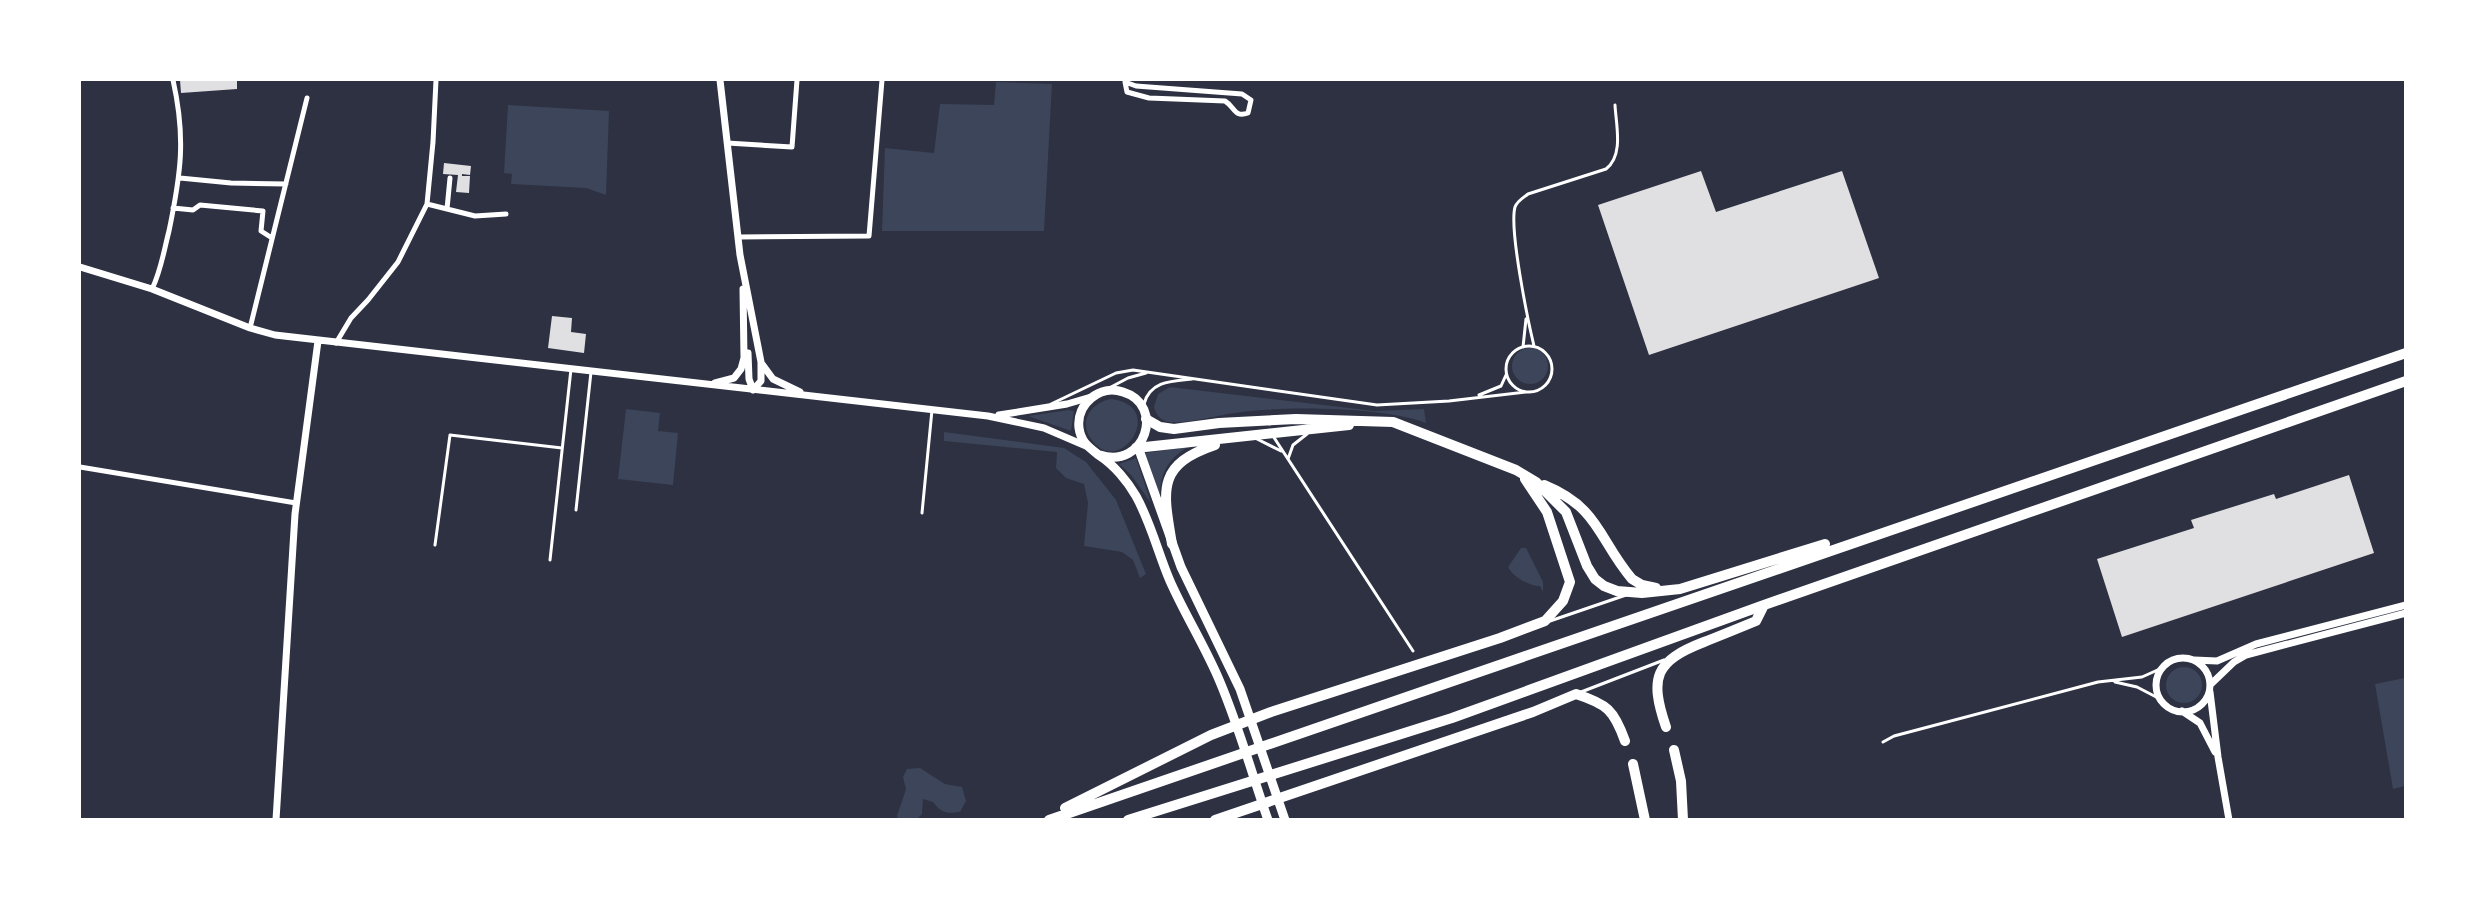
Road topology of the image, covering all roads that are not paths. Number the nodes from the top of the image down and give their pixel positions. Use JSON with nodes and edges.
{"nodes":[{"id":1,"x":173,"y":80,"type":"edge"},
{"id":2,"x":436,"y":80,"type":"edge"},
{"id":3,"x":720,"y":80,"type":"edge"},
{"id":4,"x":797,"y":80,"type":"edge"},
{"id":5,"x":882,"y":80,"type":"edge"},
{"id":6,"x":1125,"y":81,"type":"edge"},
{"id":7,"x":307,"y":98,"type":"dead end"},
{"id":8,"x":1615,"y":105,"type":"dead end"},
{"id":9,"x":727,"y":142,"type":"junction"},
{"id":10,"x":180,"y":178,"type":"junction"},
{"id":11,"x":450,"y":178,"type":"dead end"},
{"id":12,"x":286,"y":184,"type":"junction"},
{"id":13,"x":427,"y":204,"type":"junction"},
{"id":14,"x":174,"y":208,"type":"junction"},
{"id":15,"x":447,"y":209,"type":"junction"},
{"id":16,"x":506,"y":214,"type":"dead end"},
{"id":17,"x":739,"y":237,"type":"junction"},
{"id":18,"x":272,"y":238,"type":"junction"},
{"id":19,"x":80,"y":267,"type":"edge"},
{"id":20,"x":742,"y":268,"type":"junction"},
{"id":21,"x":152,"y":289,"type":"junction"},
{"id":22,"x":1526,"y":311,"type":"junction"},
{"id":23,"x":250,"y":328,"type":"junction"},
{"id":24,"x":745,"y":330,"type":"junction"},
{"id":25,"x":318,"y":341,"type":"junction"},
{"id":26,"x":336,"y":343,"type":"junction"},
{"id":27,"x":1534,"y":346,"type":"junction"},
{"id":28,"x":1523,"y":347,"type":"junction"},
{"id":29,"x":2406,"y":353,"type":"edge"},
{"id":30,"x":761,"y":362,"type":"junction"},
{"id":31,"x":571,"y":369,"type":"junction"},
{"id":32,"x":591,"y":372,"type":"junction"},
{"id":33,"x":1151,"y":373,"type":"junction"},
{"id":34,"x":1507,"y":374,"type":"junction"},
{"id":35,"x":1197,"y":379,"type":"junction"},
{"id":36,"x":2406,"y":381,"type":"edge"},
{"id":37,"x":700,"y":384,"type":"junction"},
{"id":38,"x":753,"y":390,"type":"junction"},
{"id":39,"x":1104,"y":391,"type":"junction"},
{"id":40,"x":1526,"y":392,"type":"junction"},
{"id":41,"x":1093,"y":396,"type":"junction"},
{"id":42,"x":817,"y":397,"type":"junction"},
{"id":43,"x":1474,"y":397,"type":"junction"},
{"id":44,"x":1038,"y":409,"type":"junction"},
{"id":45,"x":932,"y":410,"type":"junction"},
{"id":46,"x":1145,"y":415,"type":"junction"},
{"id":47,"x":988,"y":416,"type":"junction"},
{"id":48,"x":1382,"y":420,"type":"junction"},
{"id":49,"x":1247,"y":421,"type":"junction"},
{"id":50,"x":1317,"y":429,"type":"junction"},
{"id":51,"x":1272,"y":434,"type":"junction"},
{"id":52,"x":1245,"y":437,"type":"junction"},
{"id":53,"x":562,"y":448,"type":"junction"},
{"id":54,"x":1088,"y":448,"type":"junction"},
{"id":55,"x":1137,"y":448,"type":"junction"},
{"id":56,"x":1282,"y":451,"type":"junction"},
{"id":57,"x":1100,"y":455,"type":"junction"},
{"id":58,"x":1288,"y":461,"type":"junction"},
{"id":59,"x":80,"y":467,"type":"edge"},
{"id":60,"x":1516,"y":470,"type":"junction"},
{"id":61,"x":1536,"y":482,"type":"junction"},
{"id":62,"x":2023,"y":483,"type":"junction"},
{"id":63,"x":296,"y":503,"type":"junction"},
{"id":64,"x":576,"y":510,"type":"dead end"},
{"id":65,"x":922,"y":513,"type":"dead end"},
{"id":66,"x":1172,"y":544,"type":"junction"},
{"id":67,"x":435,"y":546,"type":"dead end"},
{"id":68,"x":550,"y":560,"type":"dead end"},
{"id":69,"x":1680,"y":589,"type":"junction"},
{"id":70,"x":1633,"y":593,"type":"junction"},
{"id":71,"x":1764,"y":605,"type":"junction"},
{"id":72,"x":2406,"y":605,"type":"edge"},
{"id":73,"x":2406,"y":613,"type":"edge"},
{"id":74,"x":1538,"y":625,"type":"junction"},
{"id":75,"x":1413,"y":651,"type":"dead end"},
{"id":76,"x":1670,"y":658,"type":"junction"},
{"id":77,"x":2194,"y":660,"type":"junction"},
{"id":78,"x":2162,"y":668,"type":"junction"},
{"id":79,"x":2110,"y":681,"type":"junction"},
{"id":80,"x":2210,"y":688,"type":"junction"},
{"id":81,"x":1576,"y":694,"type":"junction"},
{"id":82,"x":2160,"y":699,"type":"junction"},
{"id":83,"x":2182,"y":711,"type":"junction"},
{"id":84,"x":1666,"y":727,"type":"dead end"},
{"id":85,"x":1625,"y":741,"type":"dead end"},
{"id":86,"x":1883,"y":742,"type":"dead end"},
{"id":87,"x":1674,"y":750,"type":"dead end"},
{"id":88,"x":2217,"y":757,"type":"junction"},
{"id":89,"x":1633,"y":764,"type":"dead end"},
{"id":90,"x":1267,"y":815,"type":"edge"},
{"id":91,"x":276,"y":819,"type":"edge"},
{"id":92,"x":1042,"y":819,"type":"edge"},
{"id":93,"x":1049,"y":819,"type":"edge"},
{"id":94,"x":1128,"y":819,"type":"edge"},
{"id":95,"x":1215,"y":819,"type":"edge"},
{"id":96,"x":1285,"y":819,"type":"edge"},
{"id":97,"x":1645,"y":819,"type":"edge"},
{"id":98,"x":1683,"y":819,"type":"edge"},
{"id":99,"x":2229,"y":819,"type":"edge"}],
"edges":[{"from":1,"to":10,"type":"street"},
{"from":2,"to":13,"type":"street"},
{"from":3,"to":9,"type":"street"},
{"from":4,"to":9,"type":"street"},
{"from":5,"to":17,"type":"street"},
{"from":6,"to":6,"type":"street"},
{"from":7,"to":12,"type":"street"},
{"from":8,"to":22,"type":"lane"},
{"from":9,"to":17,"type":"street"},
{"from":10,"to":12,"type":"street"},
{"from":10,"to":14,"type":"street"},
{"from":11,"to":15,"type":"street"},
{"from":12,"to":18,"type":"street"},
{"from":13,"to":15,"type":"street"},
{"from":13,"to":26,"type":"street"},
{"from":14,"to":18,"type":"street"},
{"from":14,"to":21,"type":"street"},
{"from":15,"to":16,"type":"street"},
{"from":17,"to":20,"type":"street"},
{"from":18,"to":23,"type":"street"},
{"from":19,"to":21,"type":"street"},
{"from":20,"to":24,"type":"street"},
{"from":20,"to":30,"type":"street"},
{"from":21,"to":23,"type":"street"},
{"from":22,"to":27,"type":"lane"},
{"from":22,"to":28,"type":"lane"},
{"from":23,"to":25,"type":"street"},
{"from":24,"to":37,"type":"street"},
{"from":24,"to":38,"type":"street"},
{"from":25,"to":26,"type":"street"},
{"from":25,"to":63,"type":"street"},
{"from":26,"to":31,"type":"street"},
{"from":27,"to":28,"type":"lane"},
{"from":27,"to":40,"type":"lane"},
{"from":28,"to":34,"type":"lane"},
{"from":29,"to":62,"type":"highway"},
{"from":30,"to":38,"type":"street"},
{"from":30,"to":42,"type":"street"},
{"from":31,"to":32,"type":"street"},
{"from":31,"to":53,"type":"lane"},
{"from":32,"to":37,"type":"street"},
{"from":32,"to":64,"type":"lane"},
{"from":33,"to":35,"type":"lane"},
{"from":33,"to":39,"type":"lane"},
{"from":33,"to":44,"type":"lane"},
{"from":34,"to":40,"type":"lane"},
{"from":34,"to":43,"type":"lane"},
{"from":35,"to":43,"type":"lane"},
{"from":35,"to":46,"type":"lane"},
{"from":36,"to":71,"type":"highway"},
{"from":37,"to":38,"type":"street"},
{"from":38,"to":42,"type":"street"},
{"from":39,"to":41,"type":"main road"},
{"from":39,"to":46,"type":"main road"},
{"from":40,"to":43,"type":"lane"},
{"from":41,"to":44,"type":"street"},
{"from":41,"to":54,"type":"main road"},
{"from":42,"to":45,"type":"street"},
{"from":44,"to":47,"type":"street"},
{"from":45,"to":47,"type":"street"},
{"from":45,"to":65,"type":"lane"},
{"from":46,"to":49,"type":"highway"},
{"from":46,"to":55,"type":"main road"},
{"from":47,"to":54,"type":"street"},
{"from":48,"to":49,"type":"highway"},
{"from":48,"to":50,"type":"highway"},
{"from":48,"to":60,"type":"highway"},
{"from":49,"to":51,"type":"lane"},
{"from":50,"to":51,"type":"highway"},
{"from":50,"to":58,"type":"lane"},
{"from":51,"to":52,"type":"highway"},
{"from":51,"to":56,"type":"lane"},
{"from":52,"to":55,"type":"highway"},
{"from":52,"to":56,"type":"lane"},
{"from":52,"to":66,"type":"highway"},
{"from":53,"to":67,"type":"lane"},
{"from":53,"to":68,"type":"lane"},
{"from":54,"to":57,"type":"main road"},
{"from":55,"to":57,"type":"main road"},
{"from":55,"to":66,"type":"main road"},
{"from":56,"to":58,"type":"lane"},
{"from":57,"to":90,"type":"main road"},
{"from":58,"to":75,"type":"lane"},
{"from":59,"to":63,"type":"street"},
{"from":60,"to":61,"type":"highway"},
{"from":60,"to":74,"type":"highway"},
{"from":61,"to":69,"type":"highway"},
{"from":61,"to":70,"type":"highway"},
{"from":62,"to":69,"type":"highway"},
{"from":62,"to":93,"type":"highway"},
{"from":63,"to":91,"type":"street"},
{"from":66,"to":96,"type":"main road"},
{"from":69,"to":70,"type":"highway"},
{"from":70,"to":74,"type":"lane"},
{"from":71,"to":76,"type":"highway"},
{"from":71,"to":94,"type":"highway"},
{"from":72,"to":77,"type":"street"},
{"from":73,"to":80,"type":"street"},
{"from":74,"to":92,"type":"highway"},
{"from":76,"to":81,"type":"lane"},
{"from":76,"to":84,"type":"highway"},
{"from":77,"to":78,"type":"street"},
{"from":77,"to":80,"type":"street"},
{"from":78,"to":79,"type":"lane"},
{"from":78,"to":82,"type":"street"},
{"from":79,"to":82,"type":"lane"},
{"from":79,"to":86,"type":"lane"},
{"from":80,"to":83,"type":"street"},
{"from":80,"to":88,"type":"street"},
{"from":81,"to":85,"type":"highway"},
{"from":81,"to":95,"type":"highway"},
{"from":82,"to":83,"type":"street"},
{"from":83,"to":88,"type":"street"},
{"from":87,"to":98,"type":"highway"},
{"from":88,"to":99,"type":"street"},
{"from":89,"to":97,"type":"highway"}]}
